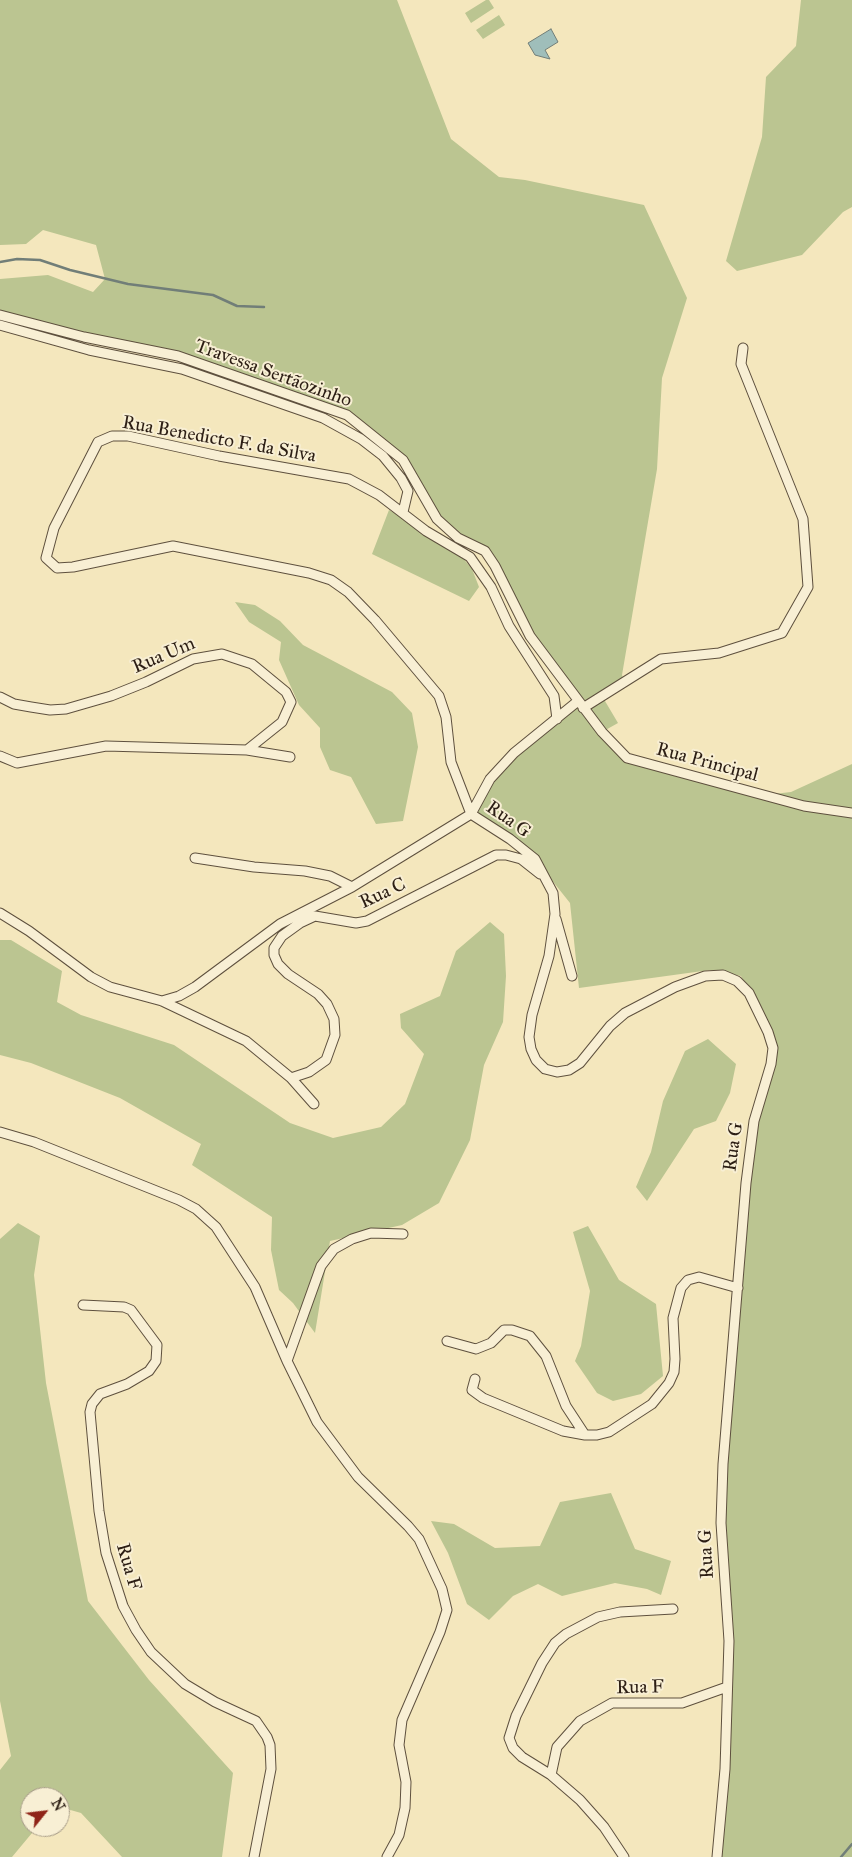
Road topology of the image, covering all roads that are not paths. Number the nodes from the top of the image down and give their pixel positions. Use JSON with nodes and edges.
{"nodes":[{"id":1,"x":0,"y":315,"type":"edge"},
{"id":2,"x":0,"y":325,"type":"edge"},
{"id":3,"x":743,"y":348,"type":"dead end"},
{"id":4,"x":403,"y":512,"type":"junction"},
{"id":5,"x":0,"y":697,"type":"edge"},
{"id":6,"x":581,"y":705,"type":"junction"},
{"id":7,"x":557,"y":719,"type":"junction"},
{"id":8,"x":247,"y":750,"type":"junction"},
{"id":9,"x":0,"y":756,"type":"edge"},
{"id":10,"x":290,"y":757,"type":"dead end"},
{"id":11,"x":852,"y":813,"type":"edge"},
{"id":12,"x":470,"y":814,"type":"junction"},
{"id":13,"x":194,"y":858,"type":"dead end"},
{"id":14,"x":352,"y":887,"type":"junction"},
{"id":15,"x":553,"y":893,"type":"junction"},
{"id":16,"x":0,"y":913,"type":"edge"},
{"id":17,"x":554,"y":914,"type":"junction"},
{"id":18,"x":572,"y":976,"type":"dead end"},
{"id":19,"x":162,"y":1001,"type":"junction"},
{"id":20,"x":291,"y":1078,"type":"junction"},
{"id":21,"x":314,"y":1104,"type":"dead end"},
{"id":22,"x":0,"y":1132,"type":"edge"},
{"id":23,"x":403,"y":1234,"type":"dead end"},
{"id":24,"x":738,"y":1288,"type":"junction"},
{"id":25,"x":82,"y":1305,"type":"dead end"},
{"id":26,"x":447,"y":1341,"type":"dead end"},
{"id":27,"x":286,"y":1361,"type":"junction"},
{"id":28,"x":475,"y":1379,"type":"dead end"},
{"id":29,"x":585,"y":1435,"type":"junction"},
{"id":30,"x":673,"y":1608,"type":"dead end"},
{"id":31,"x":727,"y":1687,"type":"junction"},
{"id":32,"x":550,"y":1775,"type":"junction"},
{"id":33,"x":254,"y":1857,"type":"edge"},
{"id":34,"x":387,"y":1857,"type":"edge"},
{"id":35,"x":624,"y":1857,"type":"edge"},
{"id":36,"x":717,"y":1857,"type":"edge"}],
"edges":[{"from":1,"to":6,"type":"street","name":"Travessa Sertãozinho"},
{"from":2,"to":4,"type":"street"},
{"from":3,"to":6,"type":"street"},
{"from":4,"to":7,"type":"street","name":"Rua Benedicto F. da Silva"},
{"from":4,"to":12,"type":"street","name":"Rua Benedicto F. da Silva"},
{"from":5,"to":8,"type":"street","name":"Rua Um"},
{"from":6,"to":7,"type":"street"},
{"from":6,"to":11,"type":"street","name":"Rua Principal"},
{"from":7,"to":12,"type":"street"},
{"from":8,"to":9,"type":"street"},
{"from":8,"to":10,"type":"street"},
{"from":12,"to":14,"type":"street"},
{"from":12,"to":15,"type":"street","name":"Rua G"},
{"from":13,"to":14,"type":"street"},
{"from":14,"to":19,"type":"street"},
{"from":15,"to":17,"type":"street","name":"Rua G"},
{"from":15,"to":20,"type":"street","name":"Rua C"},
{"from":16,"to":19,"type":"street"},
{"from":17,"to":18,"type":"street"},
{"from":17,"to":24,"type":"street","name":"Rua G"},
{"from":19,"to":20,"type":"street"},
{"from":20,"to":21,"type":"street"},
{"from":22,"to":27,"type":"street"},
{"from":23,"to":27,"type":"street"},
{"from":24,"to":29,"type":"street"},
{"from":24,"to":31,"type":"street","name":"Rua G"},
{"from":25,"to":33,"type":"street","name":"Rua F"},
{"from":26,"to":29,"type":"street"},
{"from":27,"to":34,"type":"street"},
{"from":28,"to":29,"type":"street"},
{"from":30,"to":32,"type":"street"},
{"from":31,"to":32,"type":"street","name":"Rua F"},
{"from":31,"to":36,"type":"street","name":"Rua G"},
{"from":32,"to":35,"type":"street"}]}
